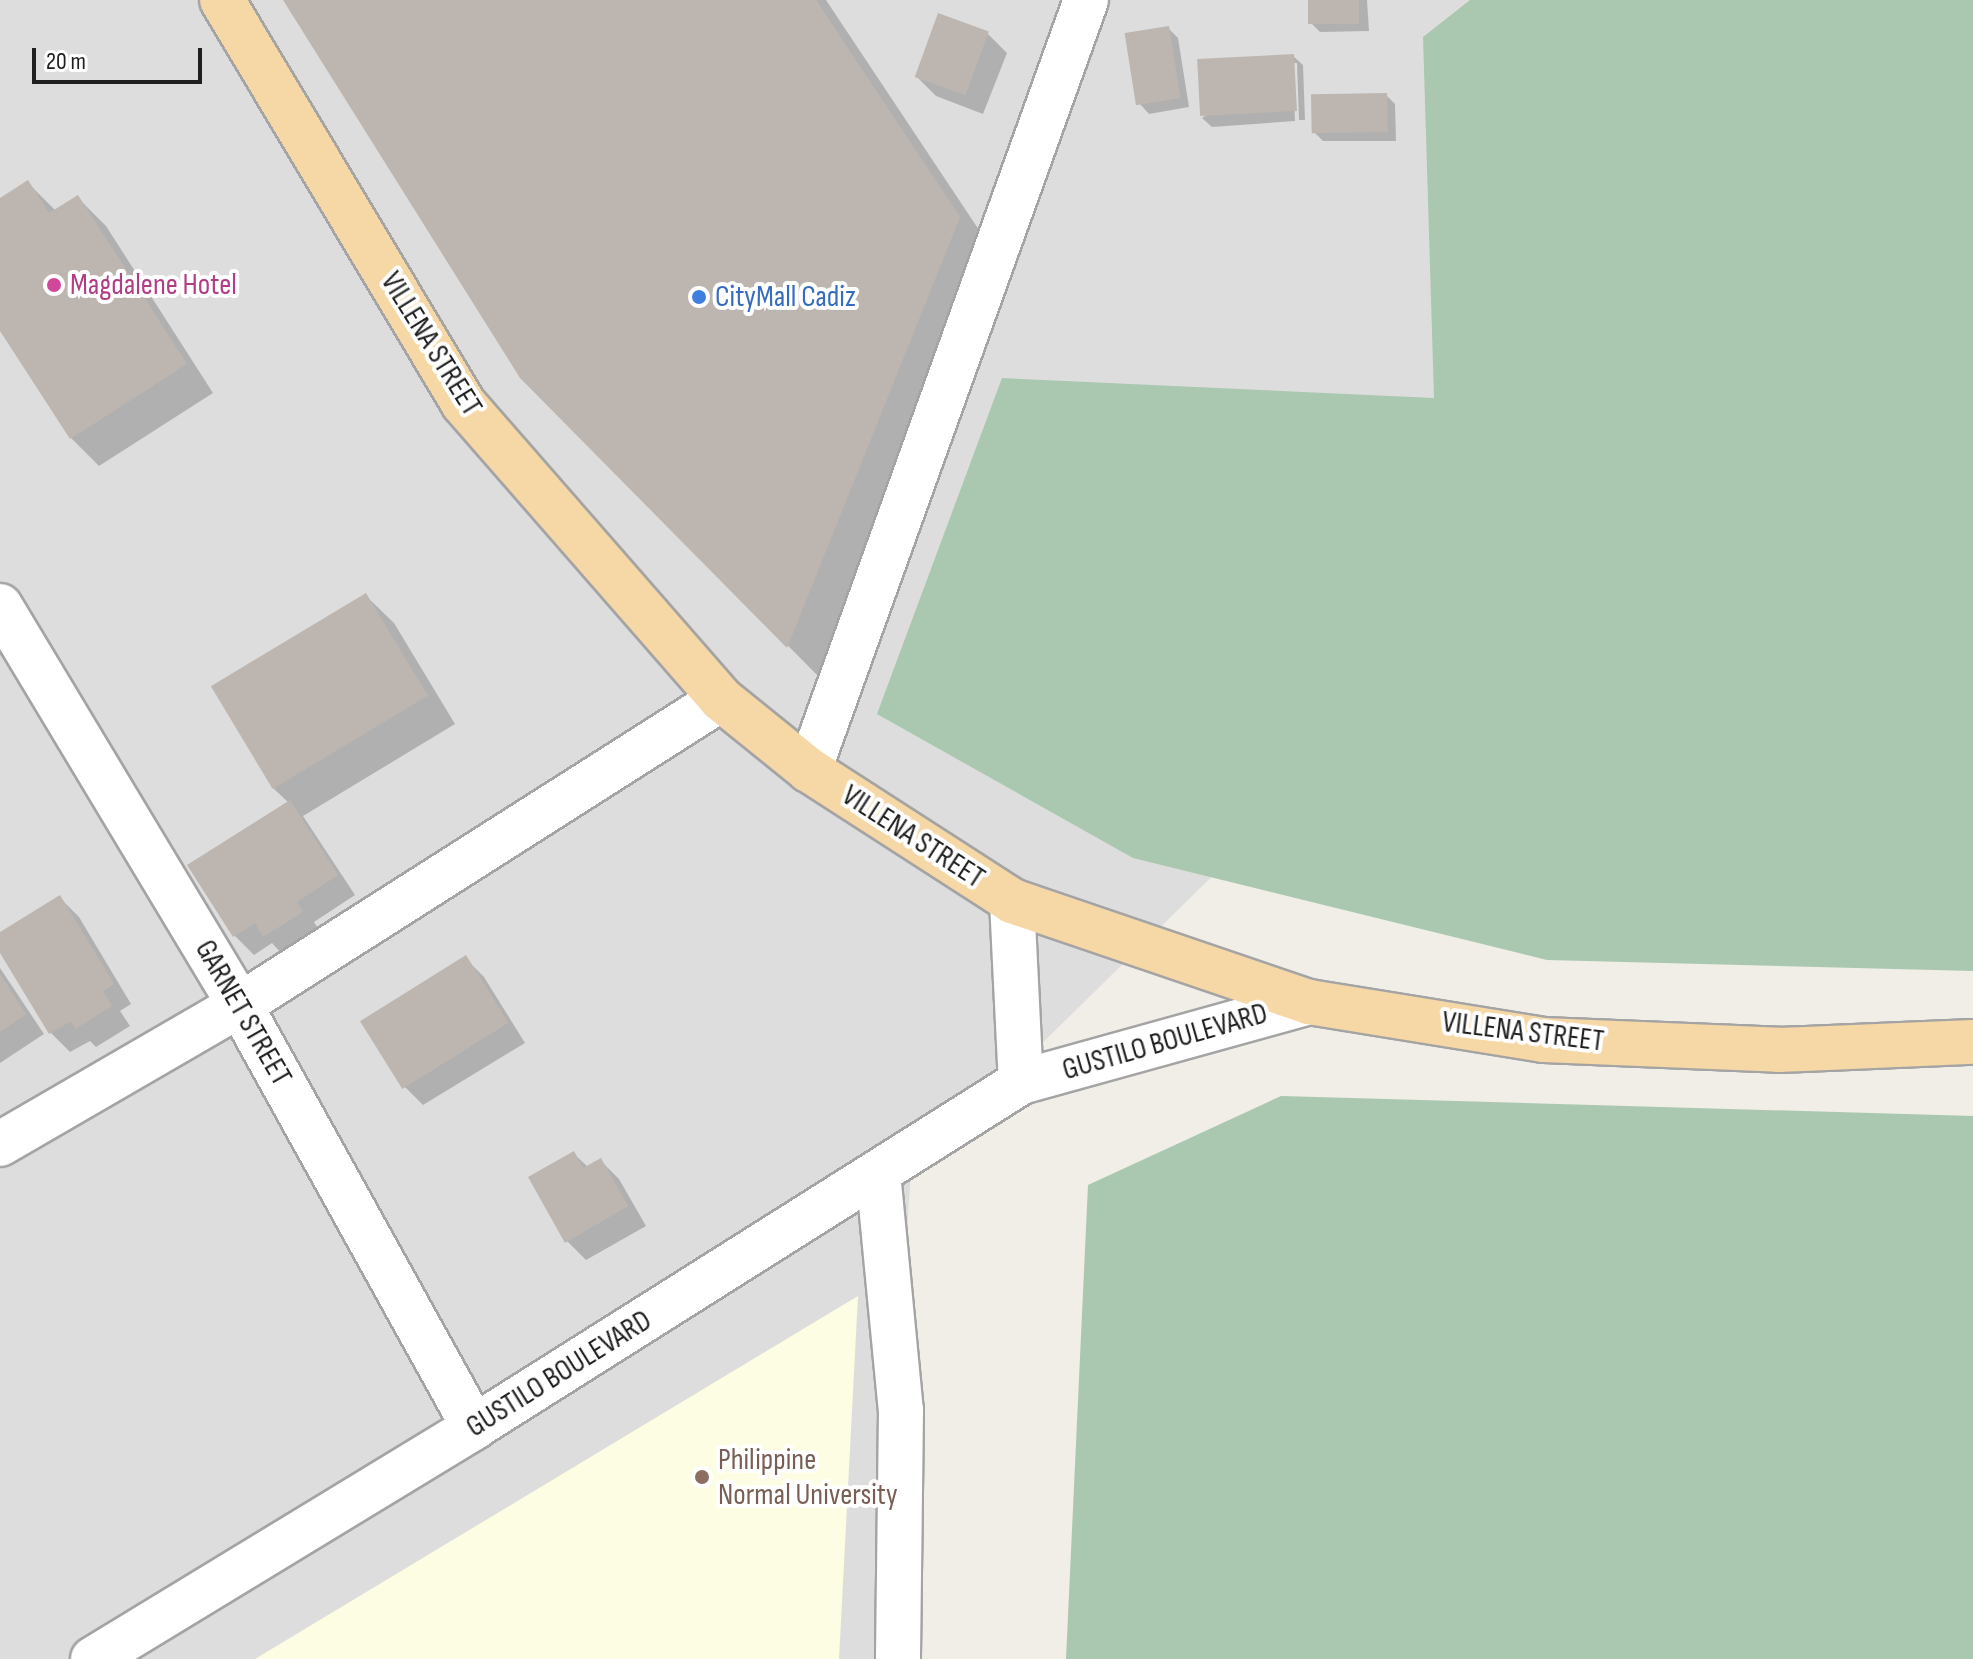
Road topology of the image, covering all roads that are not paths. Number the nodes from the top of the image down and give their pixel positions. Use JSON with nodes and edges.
{"nodes":[{"id":1,"x":222,"y":0,"type":"edge"},
{"id":2,"x":1086,"y":0,"type":"edge"},
{"id":3,"x":0,"y":606,"type":"edge"},
{"id":4,"x":721,"y":699,"type":"junction"},
{"id":5,"x":809,"y":770,"type":"junction"},
{"id":6,"x":1012,"y":901,"type":"junction"},
{"id":7,"x":1309,"y":1002,"type":"junction"},
{"id":8,"x":240,"y":1005,"type":"junction"},
{"id":9,"x":1973,"y":1042,"type":"edge"},
{"id":10,"x":1021,"y":1082,"type":"junction"},
{"id":11,"x":0,"y":1144,"type":"edge"},
{"id":12,"x":878,"y":1173,"type":"junction"},
{"id":13,"x":474,"y":1427,"type":"junction"},
{"id":14,"x":93,"y":1659,"type":"edge"},
{"id":15,"x":898,"y":1659,"type":"edge"}],
"edges":[{"from":1,"to":4,"type":"main road","name":"VILLENA STREET"},
{"from":2,"to":5,"type":"street"},
{"from":3,"to":8,"type":"street","name":"GARNET STREET"},
{"from":4,"to":5,"type":"main road","name":"VILLENA STREET"},
{"from":4,"to":8,"type":"street"},
{"from":5,"to":6,"type":"main road","name":"VILLENA STREET"},
{"from":6,"to":7,"type":"main road","name":"VILLENA STREET"},
{"from":6,"to":10,"type":"street","name":"GUSTILO BOULEVARD"},
{"from":7,"to":9,"type":"main road","name":"VILLENA STREET"},
{"from":7,"to":10,"type":"street","name":"GUSTILO BOULEVARD"},
{"from":8,"to":11,"type":"street"},
{"from":8,"to":13,"type":"street","name":"GARNET STREET"},
{"from":10,"to":12,"type":"street","name":"GUSTILO BOULEVARD"},
{"from":12,"to":13,"type":"street","name":"GUSTILO BOULEVARD"},
{"from":12,"to":15,"type":"street"},
{"from":13,"to":14,"type":"street","name":"GUSTILO BOULEVARD"}]}
